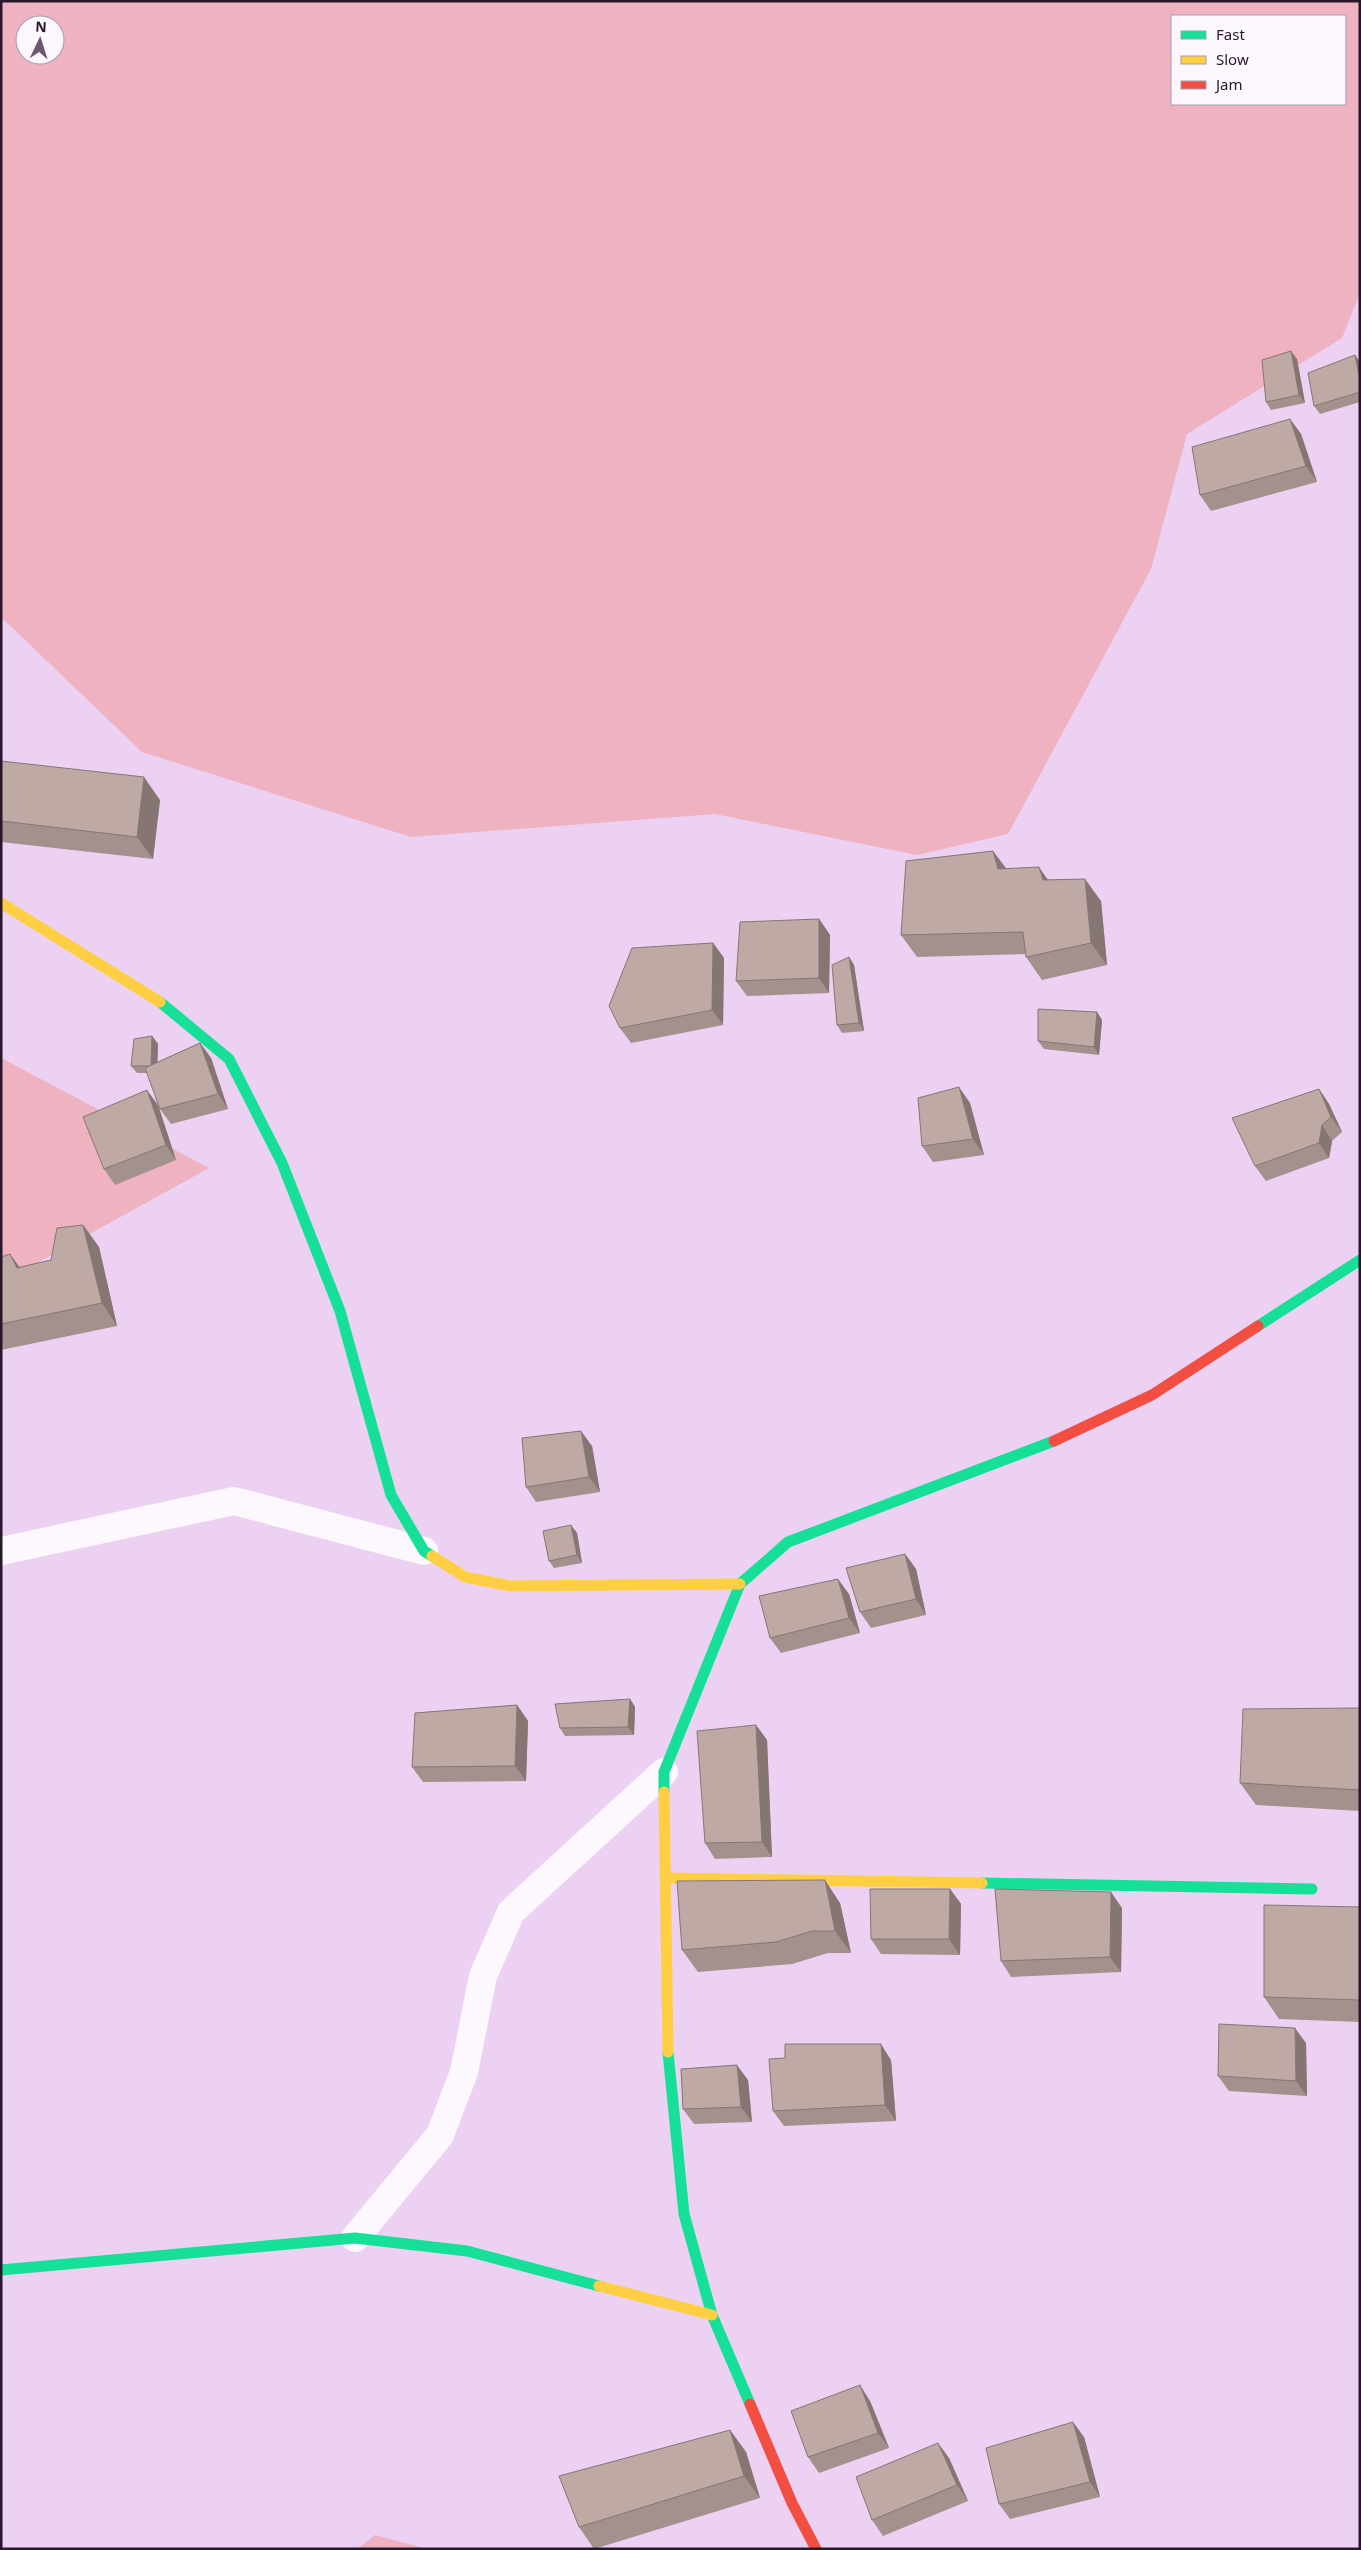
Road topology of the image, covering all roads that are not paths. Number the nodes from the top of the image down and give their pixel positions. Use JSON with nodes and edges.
{"nodes":[{"id":1,"x":1,"y":903,"type":"edge"},
{"id":2,"x":1360,"y":1260,"type":"edge"},
{"id":3,"x":1,"y":1551,"type":"edge"},
{"id":4,"x":424,"y":1551,"type":"junction"},
{"id":5,"x":740,"y":1584,"type":"junction"},
{"id":6,"x":664,"y":1772,"type":"junction"},
{"id":7,"x":665,"y":1878,"type":"junction"},
{"id":8,"x":1312,"y":1889,"type":"dead end"},
{"id":9,"x":355,"y":2238,"type":"junction"},
{"id":10,"x":1,"y":2270,"type":"edge"},
{"id":11,"x":712,"y":2315,"type":"junction"},
{"id":12,"x":816,"y":2549,"type":"edge"}],
"edges":[{"from":1,"to":4,"type":"street"},
{"from":2,"to":5,"type":"street"},
{"from":3,"to":4,"type":"street"},
{"from":4,"to":5,"type":"street"},
{"from":5,"to":6,"type":"street"},
{"from":6,"to":7,"type":"street"},
{"from":6,"to":9,"type":"street"},
{"from":7,"to":8,"type":"street"},
{"from":7,"to":11,"type":"street"},
{"from":9,"to":10,"type":"street"},
{"from":9,"to":11,"type":"street"},
{"from":11,"to":12,"type":"street"}]}
